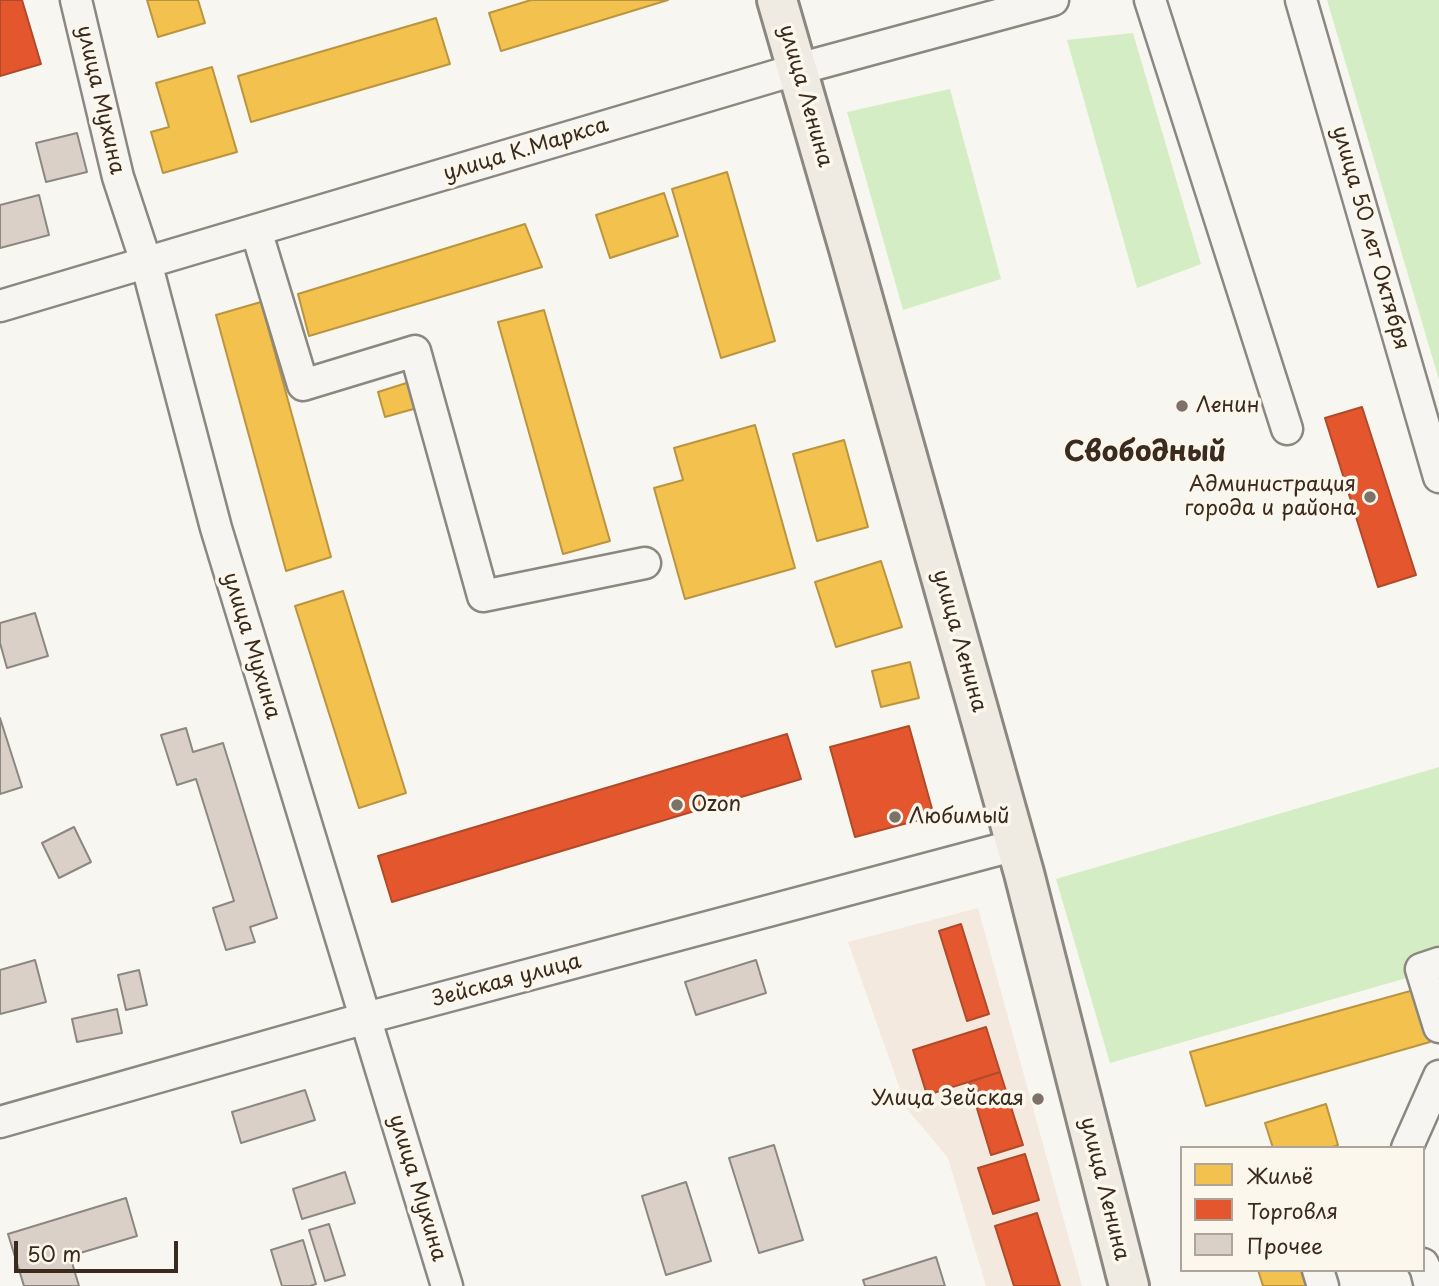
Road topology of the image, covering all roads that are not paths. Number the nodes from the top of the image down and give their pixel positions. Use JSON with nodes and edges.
{"nodes":[{"id":1,"x":76,"y":0,"type":"edge"},
{"id":2,"x":777,"y":0,"type":"edge"},
{"id":3,"x":1053,"y":0,"type":"edge"},
{"id":4,"x":1150,"y":0,"type":"edge"},
{"id":5,"x":1301,"y":0,"type":"edge"},
{"id":6,"x":798,"y":69,"type":"junction"},
{"id":7,"x":256,"y":230,"type":"junction"},
{"id":8,"x":146,"y":262,"type":"junction"},
{"id":9,"x":0,"y":306,"type":"edge"},
{"id":10,"x":1287,"y":429,"type":"dead end"},
{"id":11,"x":1439,"y":477,"type":"edge"},
{"id":12,"x":645,"y":563,"type":"dead end"},
{"id":13,"x":1016,"y":845,"type":"junction"},
{"id":14,"x":1439,"y":963,"type":"edge"},
{"id":15,"x":366,"y":1018,"type":"junction"},
{"id":16,"x":1439,"y":1027,"type":"edge"},
{"id":17,"x":1439,"y":1076,"type":"edge"},
{"id":18,"x":0,"y":1122,"type":"edge"},
{"id":19,"x":1408,"y":1146,"type":"edge"},
{"id":20,"x":1425,"y":1268,"type":"edge"},
{"id":21,"x":447,"y":1286,"type":"edge"},
{"id":22,"x":1129,"y":1286,"type":"edge"},
{"id":23,"x":1430,"y":1286,"type":"edge"}],
"edges":[{"from":1,"to":8,"type":"street","name":"улица Мухина"},
{"from":2,"to":6,"type":"main road","name":"улица Ленина"},
{"from":3,"to":6,"type":"street","name":"улица К.Маркса"},
{"from":4,"to":10,"type":"street"},
{"from":5,"to":11,"type":"street","name":"улица 50 лет Октября"},
{"from":6,"to":7,"type":"street","name":"улица К.Маркса"},
{"from":6,"to":13,"type":"main road","name":"улица Ленина"},
{"from":7,"to":8,"type":"street","name":"улица К.Маркса"},
{"from":7,"to":12,"type":"street"},
{"from":8,"to":9,"type":"street","name":"улица К.Маркса"},
{"from":8,"to":15,"type":"street","name":"улица Мухина"},
{"from":13,"to":15,"type":"street","name":"Зейская улица"},
{"from":13,"to":22,"type":"main road","name":"улица Ленина"},
{"from":14,"to":16,"type":"street"},
{"from":15,"to":18,"type":"street","name":"Зейская улица"},
{"from":15,"to":21,"type":"street","name":"улица Мухина"},
{"from":17,"to":19,"type":"street"},
{"from":20,"to":23,"type":"street"}]}
